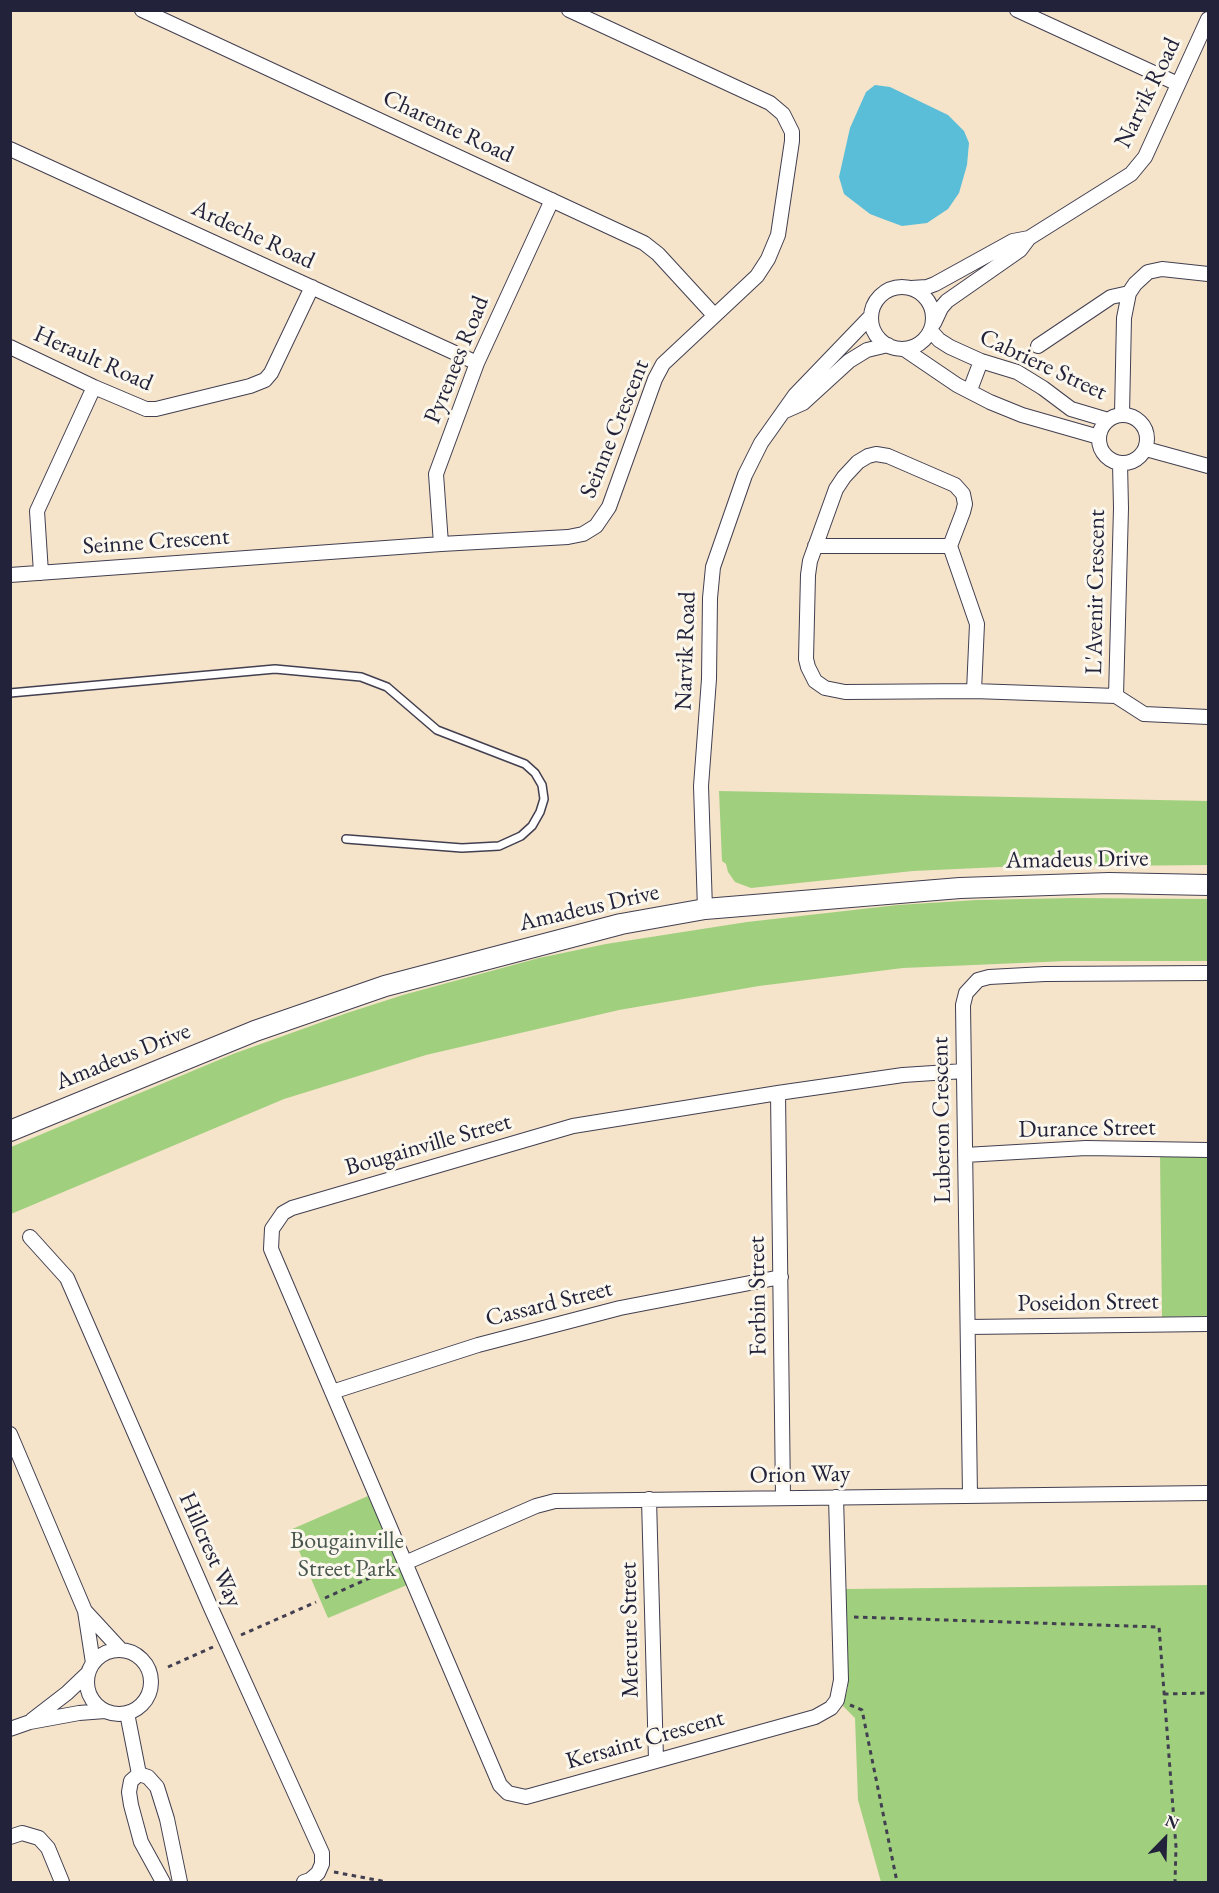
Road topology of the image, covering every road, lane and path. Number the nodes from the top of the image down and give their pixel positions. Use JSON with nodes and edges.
{"nodes":[{"id":1,"x":142,"y":10,"type":"edge"},
{"id":2,"x":569,"y":10,"type":"edge"},
{"id":3,"x":1017,"y":10,"type":"edge"},
{"id":4,"x":1209,"y":19,"type":"edge"},
{"id":5,"x":1178,"y":84,"type":"junction"},
{"id":6,"x":10,"y":149,"type":"edge"},
{"id":7,"x":552,"y":200,"type":"junction"},
{"id":8,"x":1029,"y":238,"type":"junction"},
{"id":9,"x":1209,"y":274,"type":"edge"},
{"id":10,"x":312,"y":287,"type":"junction"},
{"id":11,"x":911,"y":288,"type":"junction"},
{"id":12,"x":1129,"y":293,"type":"junction"},
{"id":13,"x":714,"y":315,"type":"junction"},
{"id":14,"x":871,"y":316,"type":"junction"},
{"id":15,"x":932,"y":327,"type":"junction"},
{"id":16,"x":888,"y":345,"type":"junction"},
{"id":17,"x":1038,"y":346,"type":"dead end"},
{"id":18,"x":10,"y":347,"type":"edge"},
{"id":19,"x":904,"y":349,"type":"junction"},
{"id":20,"x":981,"y":361,"type":"junction"},
{"id":21,"x":477,"y":363,"type":"junction"},
{"id":22,"x":94,"y":387,"type":"junction"},
{"id":23,"x":970,"y":390,"type":"junction"},
{"id":24,"x":785,"y":411,"type":"junction"},
{"id":25,"x":1122,"y":414,"type":"junction"},
{"id":26,"x":1108,"y":420,"type":"junction"},
{"id":27,"x":1099,"y":436,"type":"junction"},
{"id":28,"x":1146,"y":449,"type":"junction"},
{"id":29,"x":1120,"y":463,"type":"junction"},
{"id":30,"x":1209,"y":466,"type":"edge"},
{"id":31,"x":441,"y":544,"type":"junction"},
{"id":32,"x":815,"y":546,"type":"junction"},
{"id":33,"x":951,"y":546,"type":"junction"},
{"id":34,"x":41,"y":573,"type":"junction"},
{"id":35,"x":10,"y":575,"type":"edge"},
{"id":36,"x":974,"y":691,"type":"junction"},
{"id":37,"x":10,"y":693,"type":"edge"},
{"id":38,"x":1116,"y":696,"type":"junction"},
{"id":39,"x":1209,"y":706,"type":"edge"},
{"id":40,"x":1208,"y":717,"type":"edge"},
{"id":41,"x":346,"y":839,"type":"dead end"},
{"id":42,"x":1209,"y":885,"type":"edge"},
{"id":43,"x":705,"y":909,"type":"junction"},
{"id":44,"x":1209,"y":973,"type":"edge"},
{"id":45,"x":964,"y":1071,"type":"junction"},
{"id":46,"x":778,"y":1093,"type":"junction"},
{"id":47,"x":10,"y":1131,"type":"edge"},
{"id":48,"x":1209,"y":1150,"type":"edge"},
{"id":49,"x":965,"y":1155,"type":"junction"},
{"id":50,"x":30,"y":1237,"type":"dead end"},
{"id":51,"x":780,"y":1276,"type":"junction"},
{"id":52,"x":1209,"y":1324,"type":"edge"},
{"id":53,"x":968,"y":1327,"type":"junction"},
{"id":54,"x":332,"y":1392,"type":"junction"},
{"id":55,"x":10,"y":1434,"type":"edge"},
{"id":56,"x":1209,"y":1493,"type":"edge"},
{"id":57,"x":970,"y":1496,"type":"junction"},
{"id":58,"x":836,"y":1497,"type":"junction"},
{"id":59,"x":783,"y":1498,"type":"junction"},
{"id":60,"x":649,"y":1499,"type":"junction"},
{"id":61,"x":405,"y":1563,"type":"junction"},
{"id":62,"x":325,"y":1598,"type":"dead end"},
{"id":63,"x":85,"y":1611,"type":"junction"},
{"id":64,"x":839,"y":1617,"type":"junction"},
{"id":65,"x":121,"y":1650,"type":"junction"},
{"id":66,"x":90,"y":1668,"type":"junction"},
{"id":67,"x":1209,"y":1693,"type":"edge"},
{"id":68,"x":1164,"y":1694,"type":"junction"},
{"id":69,"x":837,"y":1700,"type":"junction"},
{"id":70,"x":105,"y":1711,"type":"junction"},
{"id":71,"x":127,"y":1713,"type":"junction"},
{"id":72,"x":30,"y":1722,"type":"junction"},
{"id":73,"x":10,"y":1729,"type":"edge"},
{"id":74,"x":656,"y":1760,"type":"junction"},
{"id":75,"x":139,"y":1773,"type":"junction"},
{"id":76,"x":10,"y":1837,"type":"edge"},
{"id":77,"x":320,"y":1870,"type":"junction"},
{"id":78,"x":62,"y":1882,"type":"edge"},
{"id":79,"x":163,"y":1882,"type":"edge"},
{"id":80,"x":180,"y":1882,"type":"edge"},
{"id":81,"x":303,"y":1882,"type":"edge"},
{"id":82,"x":387,"y":1882,"type":"edge"},
{"id":83,"x":897,"y":1882,"type":"edge"},
{"id":84,"x":1175,"y":1882,"type":"edge"}],
"edges":[{"from":1,"to":7,"type":"street","name":"Charente Road"},
{"from":2,"to":13,"type":"street","name":"Seinne Crescent"},
{"from":3,"to":5,"type":"street"},
{"from":4,"to":5,"type":"street","name":"Narvik Road"},
{"from":5,"to":8,"type":"street","name":"Narvik Road"},
{"from":6,"to":10,"type":"street","name":"Ardeche Road"},
{"from":7,"to":13,"type":"street","name":"Charente Road"},
{"from":7,"to":21,"type":"street","name":"Pyrenees Road"},
{"from":8,"to":11,"type":"street","name":"Narvik Road"},
{"from":8,"to":15,"type":"street","name":"Narvik Road"},
{"from":9,"to":12,"type":"street"},
{"from":10,"to":21,"type":"street","name":"Ardeche Road"},
{"from":10,"to":22,"type":"street","name":"Herault Road"},
{"from":11,"to":14,"type":"street"},
{"from":11,"to":15,"type":"street"},
{"from":12,"to":17,"type":"street"},
{"from":12,"to":25,"type":"street"},
{"from":13,"to":31,"type":"street","name":"Seinne Crescent"},
{"from":14,"to":16,"type":"street"},
{"from":14,"to":24,"type":"street","name":"Narvik Road"},
{"from":15,"to":19,"type":"street"},
{"from":15,"to":20,"type":"street","name":"Cabriere Street"},
{"from":16,"to":19,"type":"street"},
{"from":16,"to":24,"type":"street","name":"Narvik Road"},
{"from":18,"to":22,"type":"street","name":"Herault Road"},
{"from":19,"to":23,"type":"street","name":"Cabriere Street"},
{"from":20,"to":23,"type":"street"},
{"from":20,"to":26,"type":"street","name":"Cabriere Street"},
{"from":21,"to":31,"type":"street","name":"Pyrenees Road"},
{"from":22,"to":34,"type":"street"},
{"from":23,"to":27,"type":"street","name":"Cabriere Street"},
{"from":24,"to":43,"type":"street","name":"Narvik Road"},
{"from":25,"to":26,"type":"street"},
{"from":25,"to":28,"type":"street"},
{"from":26,"to":27,"type":"street"},
{"from":27,"to":29,"type":"street"},
{"from":28,"to":29,"type":"street"},
{"from":28,"to":30,"type":"street"},
{"from":29,"to":38,"type":"street","name":"L'Avenir Crescent"},
{"from":31,"to":34,"type":"street","name":"Seinne Crescent"},
{"from":32,"to":33,"type":"street"},
{"from":32,"to":33,"type":"street"},
{"from":32,"to":36,"type":"street"},
{"from":33,"to":36,"type":"street"},
{"from":34,"to":35,"type":"street","name":"Seinne Crescent"},
{"from":36,"to":38,"type":"street"},
{"from":37,"to":41,"type":"lane"},
{"from":38,"to":40,"type":"street","name":"L'Avenir Crescent"},
{"from":39,"to":40,"type":"street"},
{"from":42,"to":43,"type":"street","name":"Amadeus Drive"},
{"from":43,"to":47,"type":"street","name":"Amadeus Drive"},
{"from":44,"to":45,"type":"street","name":"Luberon Crescent"},
{"from":45,"to":46,"type":"street","name":"Bougainville Street"},
{"from":45,"to":49,"type":"street","name":"Luberon Crescent"},
{"from":46,"to":51,"type":"street","name":"Forbin Street"},
{"from":46,"to":54,"type":"street","name":"Bougainville Street"},
{"from":48,"to":49,"type":"street","name":"Durance Street"},
{"from":49,"to":53,"type":"street","name":"Luberon Crescent"},
{"from":50,"to":77,"type":"street","name":"Hillcrest Way"},
{"from":51,"to":54,"type":"street","name":"Cassard Street"},
{"from":51,"to":59,"type":"street","name":"Forbin Street"},
{"from":52,"to":53,"type":"street","name":"Poseidon Street"},
{"from":53,"to":57,"type":"street","name":"Luberon Crescent"},
{"from":54,"to":61,"type":"street","name":"Bougainville Street"},
{"from":55,"to":63,"type":"street"},
{"from":56,"to":57,"type":"street","name":"Orion Way"},
{"from":57,"to":58,"type":"street","name":"Orion Way"},
{"from":58,"to":59,"type":"street","name":"Orion Way"},
{"from":58,"to":64,"type":"street"},
{"from":59,"to":60,"type":"street","name":"Orion Way"},
{"from":60,"to":61,"type":"street","name":"Orion Way"},
{"from":60,"to":74,"type":"street","name":"Mercure Street"},
{"from":61,"to":62,"type":"path"},
{"from":61,"to":74,"type":"street","name":"Kersaint Crescent"},
{"from":63,"to":65,"type":"street"},
{"from":63,"to":66,"type":"street"},
{"from":64,"to":68,"type":"path"},
{"from":64,"to":69,"type":"street"},
{"from":65,"to":66,"type":"street"},
{"from":65,"to":71,"type":"street"},
{"from":66,"to":70,"type":"street"},
{"from":66,"to":72,"type":"street"},
{"from":67,"to":68,"type":"path"},
{"from":68,"to":84,"type":"path"},
{"from":69,"to":74,"type":"street","name":"Kersaint Crescent"},
{"from":69,"to":83,"type":"path"},
{"from":70,"to":71,"type":"street"},
{"from":70,"to":72,"type":"street"},
{"from":71,"to":75,"type":"street"},
{"from":72,"to":73,"type":"street"},
{"from":75,"to":79,"type":"street"},
{"from":75,"to":80,"type":"street"},
{"from":76,"to":78,"type":"street"},
{"from":77,"to":81,"type":"street"},
{"from":77,"to":82,"type":"path"}]}
